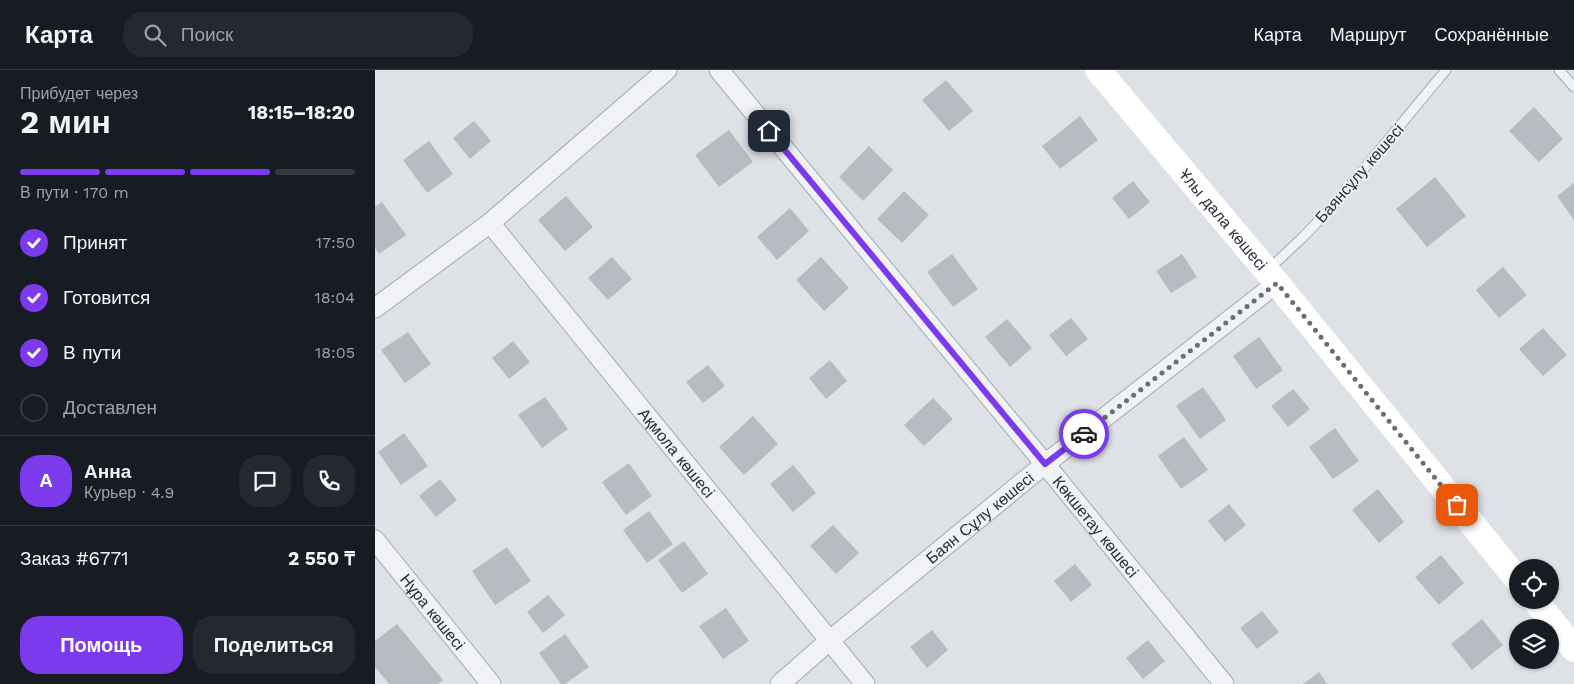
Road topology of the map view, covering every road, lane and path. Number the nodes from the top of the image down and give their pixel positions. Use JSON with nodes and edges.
{"nodes":[{"id":1,"x":667,"y":70,"type":"edge"},
{"id":2,"x":719,"y":70,"type":"edge"},
{"id":3,"x":1098,"y":70,"type":"edge"},
{"id":4,"x":1446,"y":70,"type":"edge"},
{"id":5,"x":1559,"y":70,"type":"edge"},
{"id":6,"x":1574,"y":87,"type":"edge"},
{"id":7,"x":490,"y":222,"type":"junction"},
{"id":8,"x":1272,"y":277,"type":"junction"},
{"id":9,"x":375,"y":308,"type":"edge"},
{"id":10,"x":1045,"y":464,"type":"junction"},
{"id":11,"x":375,"y":540,"type":"edge"},
{"id":12,"x":1509,"y":569,"type":"edge"},
{"id":13,"x":1542,"y":609,"type":"edge"},
{"id":14,"x":829,"y":640,"type":"junction"},
{"id":15,"x":1574,"y":648,"type":"edge"},
{"id":16,"x":491,"y":684,"type":"edge"},
{"id":17,"x":780,"y":684,"type":"edge"},
{"id":18,"x":865,"y":684,"type":"edge"},
{"id":19,"x":1224,"y":684,"type":"edge"}],
"edges":[{"from":1,"to":7,"type":"street"},
{"from":2,"to":10,"type":"street","name":"Көкшетау көшесі"},
{"from":3,"to":8,"type":"street","name":"Ұлы дала көшесі"},
{"from":4,"to":8,"type":"lane","name":"Баянсұлу көшесі"},
{"from":5,"to":6,"type":"lane"},
{"from":7,"to":9,"type":"street"},
{"from":7,"to":14,"type":"street","name":"Ақмола көшесі"},
{"from":8,"to":10,"type":"street","name":"Баян Сұлу көшесі"},
{"from":8,"to":12,"type":"street","name":"Ұлы дала көшесі"},
{"from":10,"to":14,"type":"street","name":"Баян Сұлу көшесі"},
{"from":10,"to":19,"type":"street","name":"Көкшетау көшесі"},
{"from":11,"to":16,"type":"street","name":"Нұра көшесі"},
{"from":13,"to":15,"type":"street"},
{"from":14,"to":17,"type":"street","name":"Баян Сұлу көшесі"},
{"from":14,"to":18,"type":"street","name":"Ақмола көшесі"}]}
